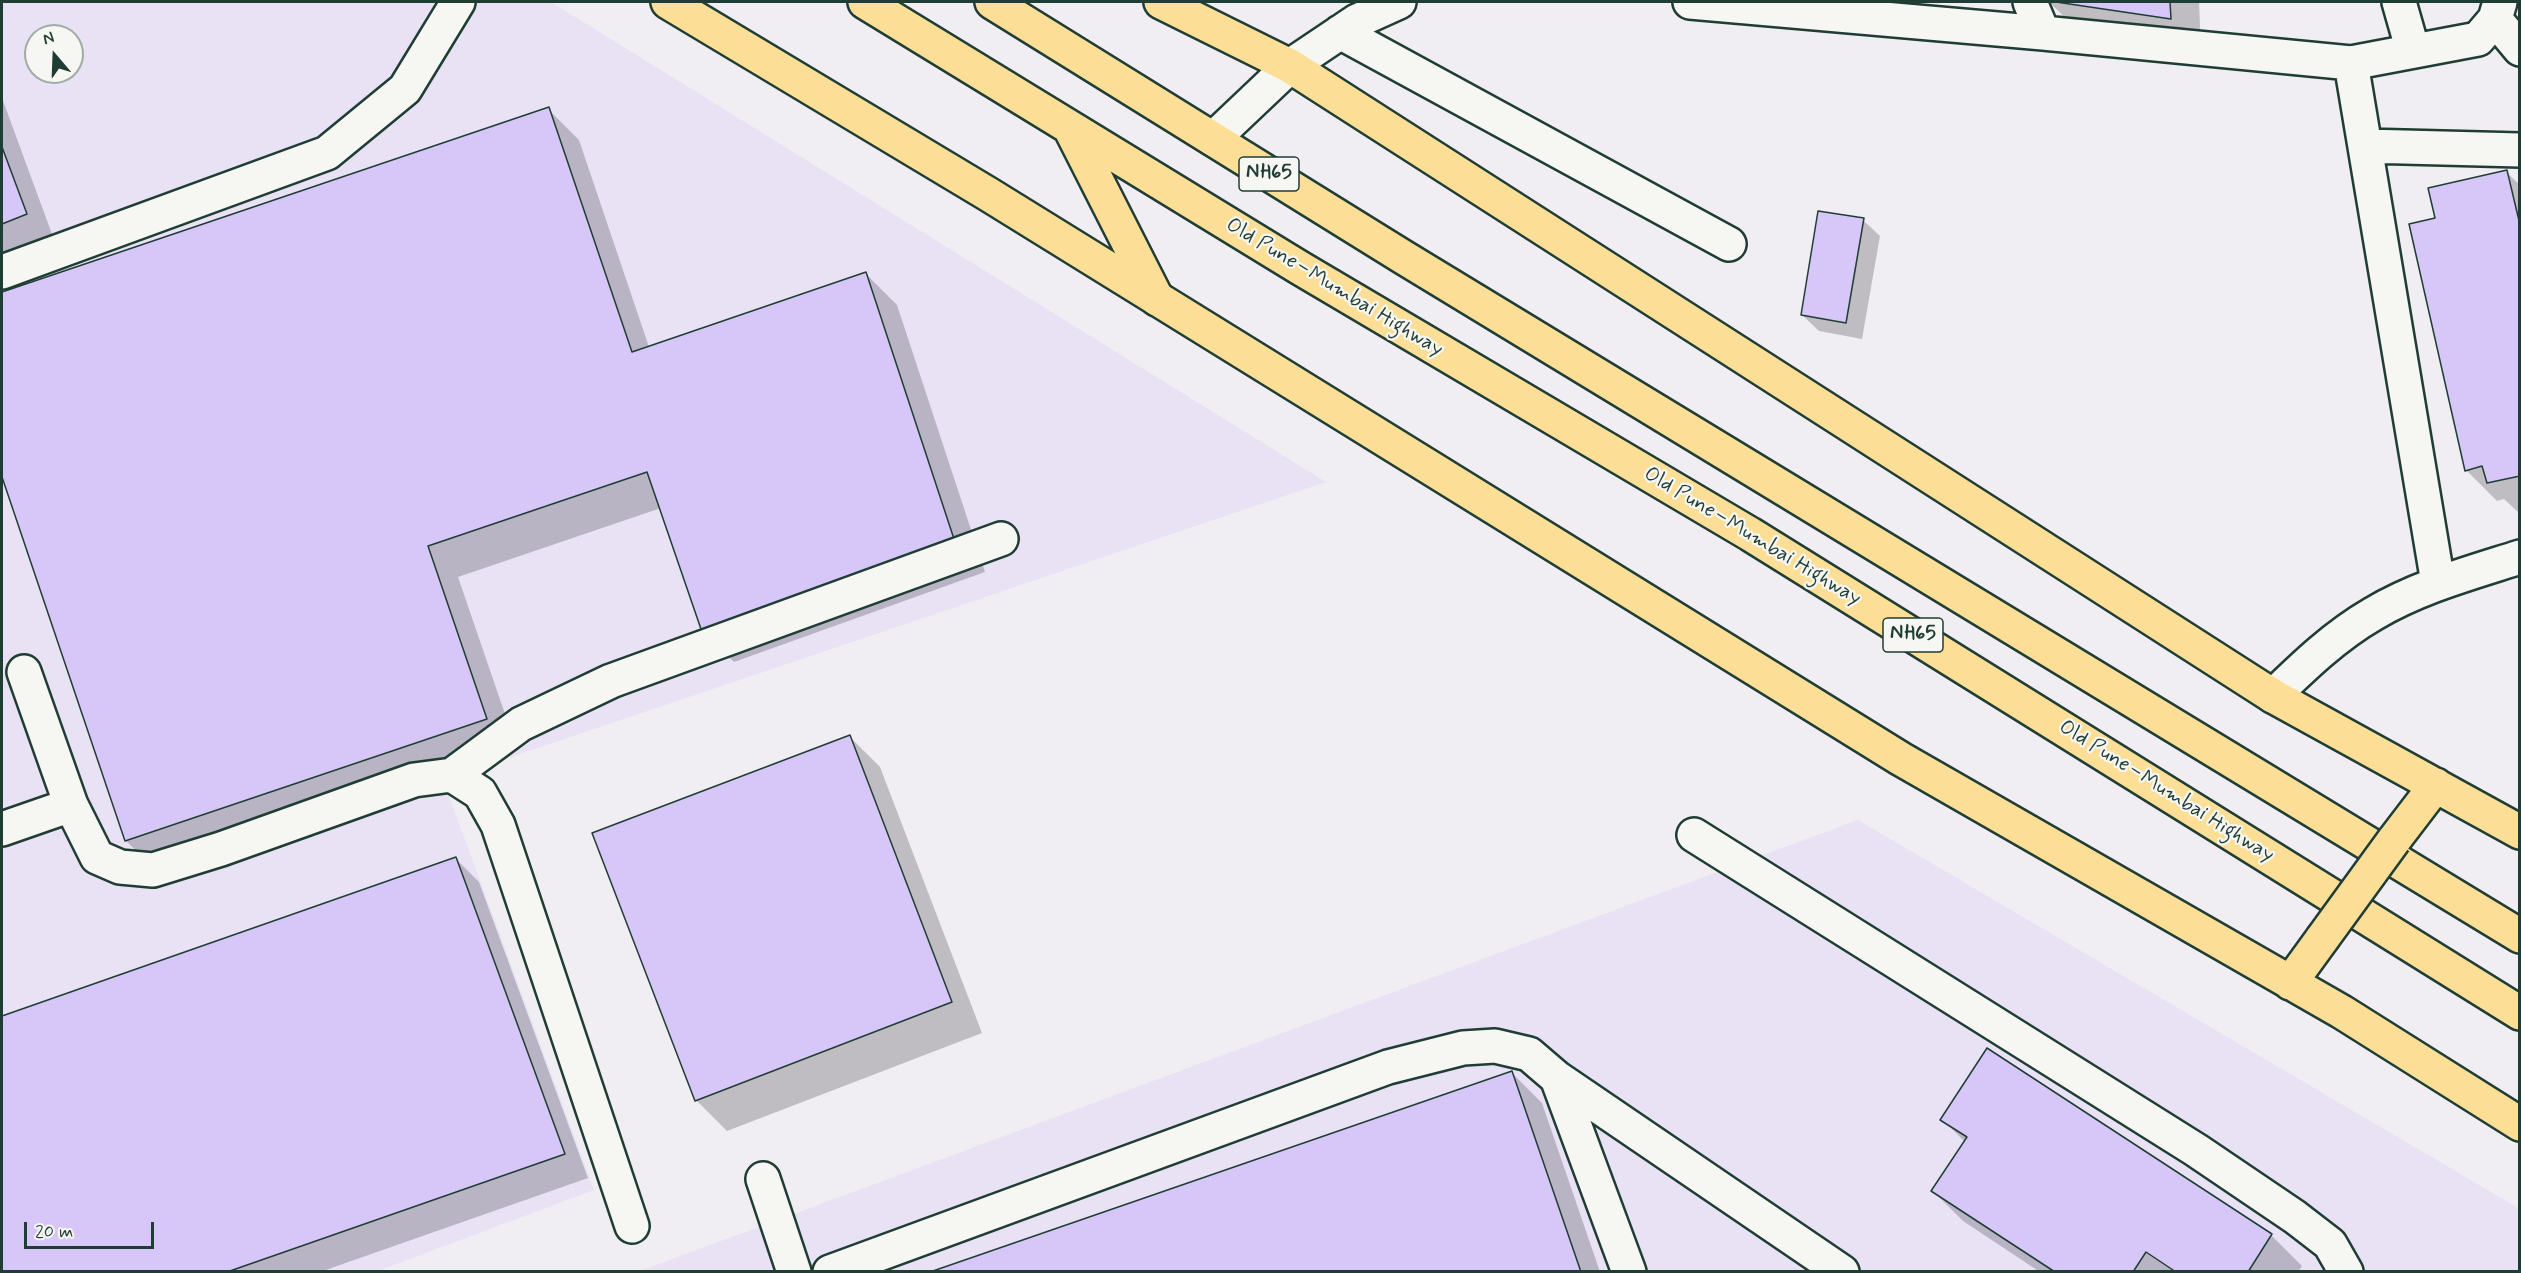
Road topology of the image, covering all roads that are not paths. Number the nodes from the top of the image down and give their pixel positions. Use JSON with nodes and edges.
{"nodes":[{"id":1,"x":458,"y":2,"type":"edge"},
{"id":2,"x":668,"y":2,"type":"edge"},
{"id":3,"x":865,"y":2,"type":"edge"},
{"id":4,"x":992,"y":2,"type":"edge"},
{"id":5,"x":1398,"y":2,"type":"edge"},
{"id":6,"x":1690,"y":2,"type":"edge"},
{"id":7,"x":2030,"y":2,"type":"edge"},
{"id":8,"x":2399,"y":2,"type":"edge"},
{"id":9,"x":1175,"y":4,"type":"edge"},
{"id":10,"x":2498,"y":10,"type":"edge"},
{"id":11,"x":1340,"y":32,"type":"junction"},
{"id":12,"x":2043,"y":33,"type":"junction"},
{"id":13,"x":2520,"y":49,"type":"edge"},
{"id":14,"x":2413,"y":51,"type":"junction"},
{"id":15,"x":2351,"y":63,"type":"junction"},
{"id":16,"x":1290,"y":66,"type":"junction"},
{"id":17,"x":1070,"y":128,"type":"junction"},
{"id":18,"x":1213,"y":139,"type":"junction"},
{"id":19,"x":2365,"y":146,"type":"junction"},
{"id":20,"x":2520,"y":150,"type":"edge"},
{"id":21,"x":1729,"y":244,"type":"dead end"},
{"id":22,"x":2,"y":272,"type":"edge"},
{"id":23,"x":1157,"y":299,"type":"junction"},
{"id":24,"x":1001,"y":539,"type":"dead end"},
{"id":25,"x":2520,"y":557,"type":"edge"},
{"id":26,"x":2438,"y":583,"type":"junction"},
{"id":27,"x":24,"y":672,"type":"dead end"},
{"id":28,"x":2273,"y":696,"type":"junction"},
{"id":29,"x":452,"y":775,"type":"junction"},
{"id":30,"x":2436,"y":785,"type":"junction"},
{"id":31,"x":71,"y":805,"type":"junction"},
{"id":32,"x":2,"y":829,"type":"edge"},
{"id":33,"x":2518,"y":829,"type":"edge"},
{"id":34,"x":1694,"y":835,"type":"dead end"},
{"id":35,"x":2520,"y":936,"type":"edge"},
{"id":36,"x":2290,"y":983,"type":"junction"},
{"id":37,"x":2520,"y":1013,"type":"edge"},
{"id":38,"x":1557,"y":1078,"type":"junction"},
{"id":39,"x":2520,"y":1125,"type":"edge"},
{"id":40,"x":763,"y":1179,"type":"dead end"},
{"id":41,"x":632,"y":1227,"type":"dead end"},
{"id":42,"x":794,"y":1272,"type":"edge"},
{"id":43,"x":830,"y":1272,"type":"edge"},
{"id":44,"x":1629,"y":1272,"type":"edge"},
{"id":45,"x":1842,"y":1272,"type":"edge"},
{"id":46,"x":2346,"y":1272,"type":"edge"}],
"edges":[{"from":1,"to":22,"type":"street"},
{"from":2,"to":23,"type":"main road"},
{"from":3,"to":17,"type":"main road","number":"NH65"},
{"from":4,"to":18,"type":"main road","number":"NH65"},
{"from":5,"to":11,"type":"street"},
{"from":6,"to":12,"type":"street"},
{"from":7,"to":12,"type":"street"},
{"from":8,"to":14,"type":"street"},
{"from":9,"to":16,"type":"main road"},
{"from":10,"to":13,"type":"street"},
{"from":10,"to":14,"type":"street"},
{"from":11,"to":16,"type":"street"},
{"from":11,"to":21,"type":"street"},
{"from":12,"to":15,"type":"street"},
{"from":14,"to":15,"type":"street"},
{"from":15,"to":19,"type":"street"},
{"from":16,"to":18,"type":"street"},
{"from":16,"to":28,"type":"main road"},
{"from":17,"to":23,"type":"main road"},
{"from":17,"to":37,"type":"main road","name":"Old Pune–Mumbai Highway","number":"NH65"},
{"from":18,"to":35,"type":"main road","number":"NH65"},
{"from":19,"to":20,"type":"street"},
{"from":19,"to":26,"type":"street"},
{"from":23,"to":36,"type":"main road"},
{"from":24,"to":29,"type":"street"},
{"from":25,"to":26,"type":"street"},
{"from":26,"to":28,"type":"street"},
{"from":27,"to":31,"type":"street"},
{"from":28,"to":30,"type":"main road"},
{"from":29,"to":31,"type":"street"},
{"from":29,"to":41,"type":"street"},
{"from":30,"to":33,"type":"main road"},
{"from":30,"to":36,"type":"main road","bridge":true},
{"from":31,"to":32,"type":"street"},
{"from":34,"to":46,"type":"street"},
{"from":36,"to":39,"type":"main road"},
{"from":38,"to":43,"type":"street"},
{"from":38,"to":44,"type":"street"},
{"from":38,"to":45,"type":"street"},
{"from":40,"to":42,"type":"street"}]}
